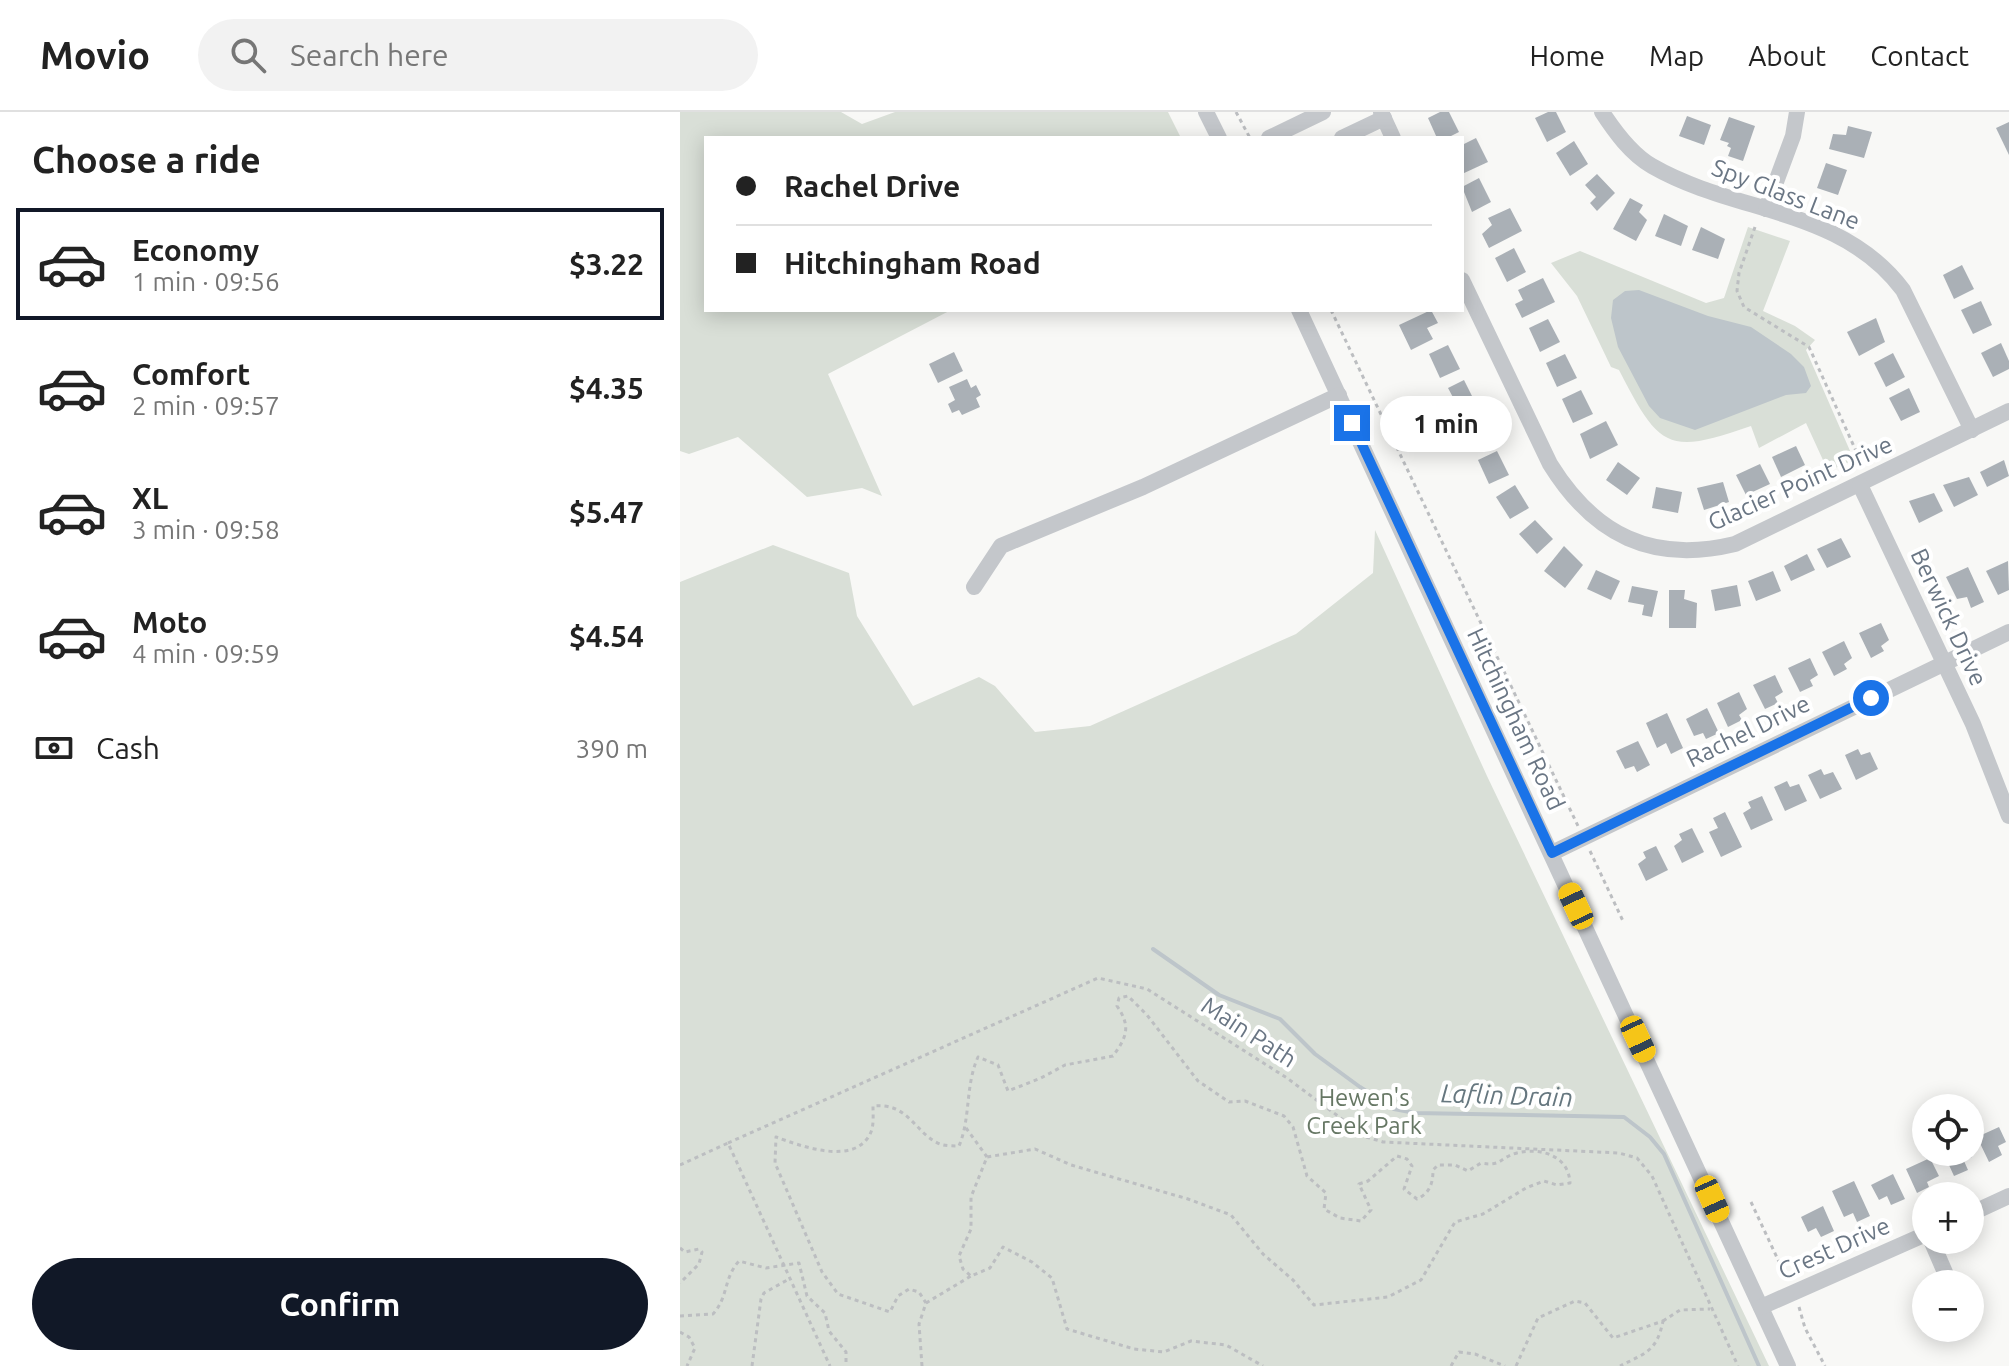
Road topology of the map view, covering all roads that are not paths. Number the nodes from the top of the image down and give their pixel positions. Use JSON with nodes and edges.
{"nodes":[{"id":1,"x":1206,"y":112,"type":"edge"},
{"id":2,"x":1323,"y":112,"type":"edge"},
{"id":3,"x":1602,"y":112,"type":"edge"},
{"id":4,"x":1797,"y":112,"type":"edge"},
{"id":5,"x":1382,"y":115,"type":"edge"},
{"id":6,"x":1218,"y":136,"type":"edge"},
{"id":7,"x":1273,"y":136,"type":"edge"},
{"id":8,"x":1345,"y":136,"type":"edge"},
{"id":9,"x":1392,"y":136,"type":"edge"},
{"id":10,"x":1766,"y":209,"type":"junction"},
{"id":11,"x":1464,"y":284,"type":"edge"},
{"id":12,"x":1300,"y":312,"type":"edge"},
{"id":13,"x":1339,"y":395,"type":"junction"},
{"id":14,"x":2009,"y":411,"type":"edge"},
{"id":15,"x":1972,"y":430,"type":"junction"},
{"id":16,"x":1860,"y":485,"type":"junction"},
{"id":17,"x":974,"y":587,"type":"dead end"},
{"id":18,"x":2009,"y":632,"type":"edge"},
{"id":19,"x":1944,"y":663,"type":"junction"},
{"id":20,"x":2009,"y":816,"type":"edge"},
{"id":21,"x":1552,"y":853,"type":"junction"},
{"id":22,"x":2009,"y":1196,"type":"edge"},
{"id":23,"x":1984,"y":1208,"type":"edge"},
{"id":24,"x":1912,"y":1240,"type":"edge"},
{"id":25,"x":1761,"y":1307,"type":"junction"},
{"id":26,"x":1788,"y":1366,"type":"edge"}],
"edges":[{"from":1,"to":6,"type":"street"},
{"from":2,"to":7,"type":"street"},
{"from":3,"to":10,"type":"street","name":"Spy Glass Lane"},
{"from":4,"to":10,"type":"street"},
{"from":5,"to":8,"type":"street"},
{"from":5,"to":9,"type":"street"},
{"from":10,"to":15,"type":"street","name":"Spy Glass Lane"},
{"from":11,"to":16,"type":"street","name":"Glacier Point Drive"},
{"from":12,"to":13,"type":"street","name":"Hitchingham Road"},
{"from":13,"to":17,"type":"street"},
{"from":13,"to":21,"type":"street","name":"Hitchingham Road"},
{"from":14,"to":15,"type":"street","name":"Glacier Point Drive"},
{"from":15,"to":16,"type":"street","name":"Glacier Point Drive"},
{"from":16,"to":19,"type":"street","name":"Berwick Drive"},
{"from":18,"to":19,"type":"street","name":"Rachel Drive"},
{"from":19,"to":20,"type":"street","name":"Berwick Drive"},
{"from":19,"to":21,"type":"street","name":"Rachel Drive"},
{"from":21,"to":25,"type":"street","name":"Hitchingham Road"},
{"from":22,"to":23,"type":"street"},
{"from":24,"to":25,"type":"street","name":"Crest Drive"},
{"from":25,"to":26,"type":"street","name":"Hitchingham Road"}]}
